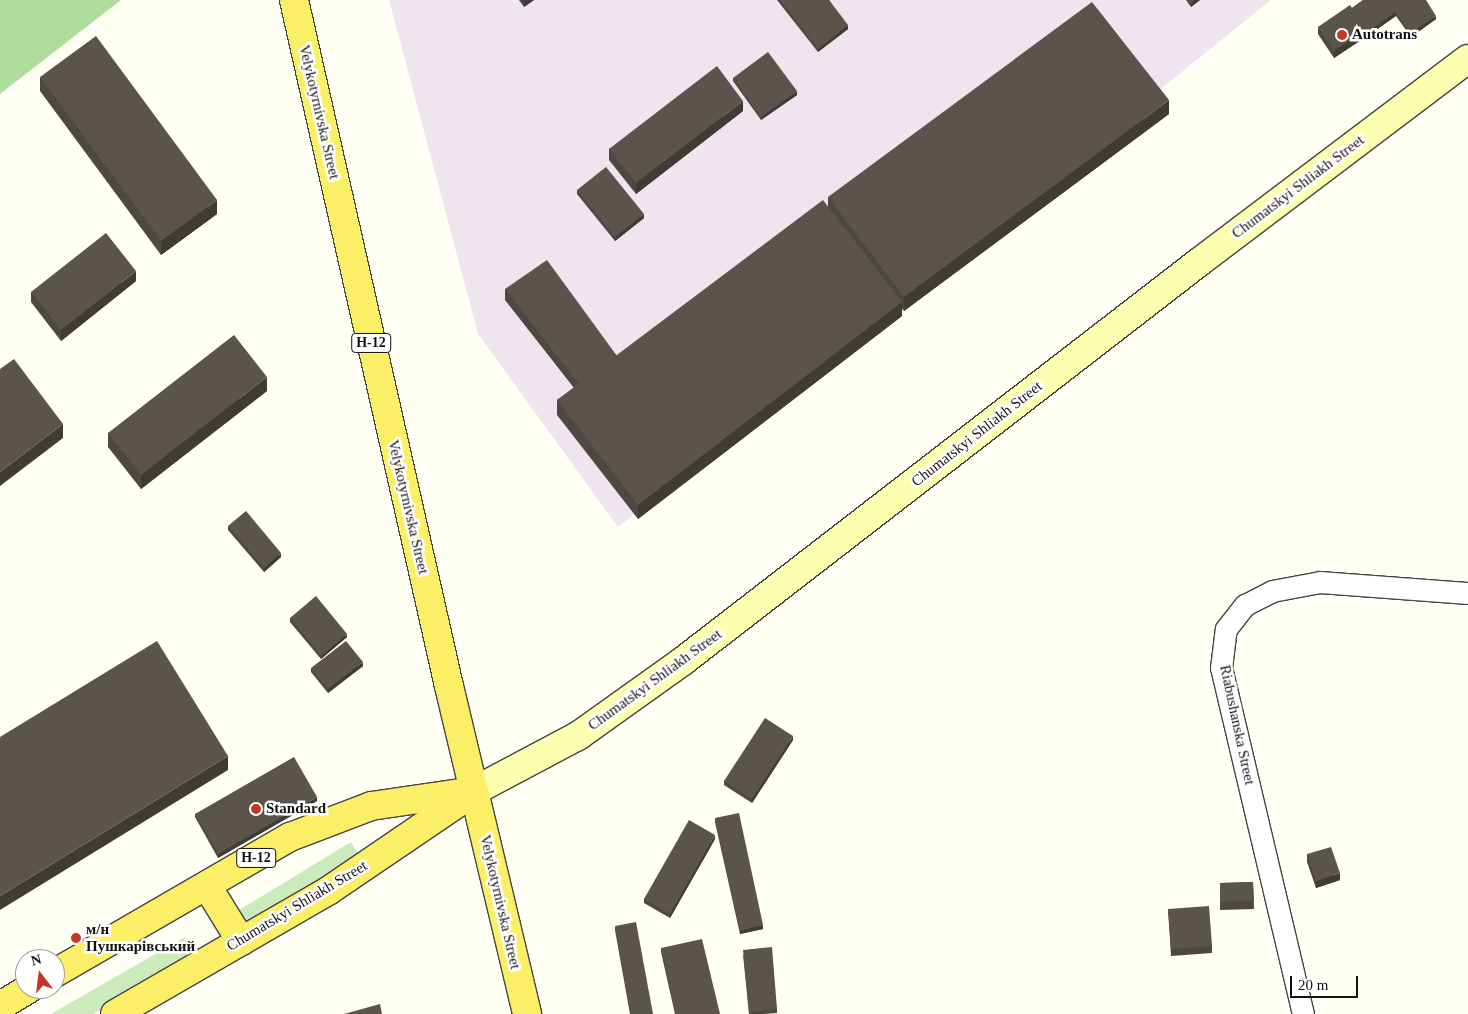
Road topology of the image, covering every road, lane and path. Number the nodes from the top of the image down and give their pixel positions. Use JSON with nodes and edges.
{"nodes":[{"id":1,"x":294,"y":0,"type":"edge"},
{"id":2,"x":1468,"y":59,"type":"edge"},
{"id":3,"x":1468,"y":593,"type":"edge"},
{"id":4,"x":474,"y":791,"type":"junction"},
{"id":5,"x":207,"y":886,"type":"junction"},
{"id":6,"x":241,"y":942,"type":"junction"},
{"id":7,"x":65,"y":967,"type":"edge"},
{"id":8,"x":15,"y":997,"type":"edge"},
{"id":9,"x":0,"y":1006,"type":"edge"},
{"id":10,"x":115,"y":1014,"type":"edge"},
{"id":11,"x":527,"y":1014,"type":"edge"},
{"id":12,"x":1303,"y":1014,"type":"edge"}],
"edges":[{"from":1,"to":4,"type":"main road","name":"Velykotyrnivska Street","number":"Н-12"},
{"from":2,"to":4,"type":"main road","name":"Chumatskyi Shliakh Street"},
{"from":3,"to":12,"type":"street","name":"Riabushanska Street"},
{"from":4,"to":5,"type":"main road","name":"Chumatskyi Shliakh Street","number":"Н-12"},
{"from":4,"to":6,"type":"main road","name":"Chumatskyi Shliakh Street"},
{"from":4,"to":11,"type":"main road","name":"Velykotyrnivska Street"},
{"from":5,"to":6,"type":"main road"},
{"from":5,"to":7,"type":"main road","name":"Chumatskyi Shliakh Street","number":"Н-12"},
{"from":6,"to":10,"type":"main road","name":"Chumatskyi Shliakh Street"},
{"from":8,"to":9,"type":"main road"}]}
